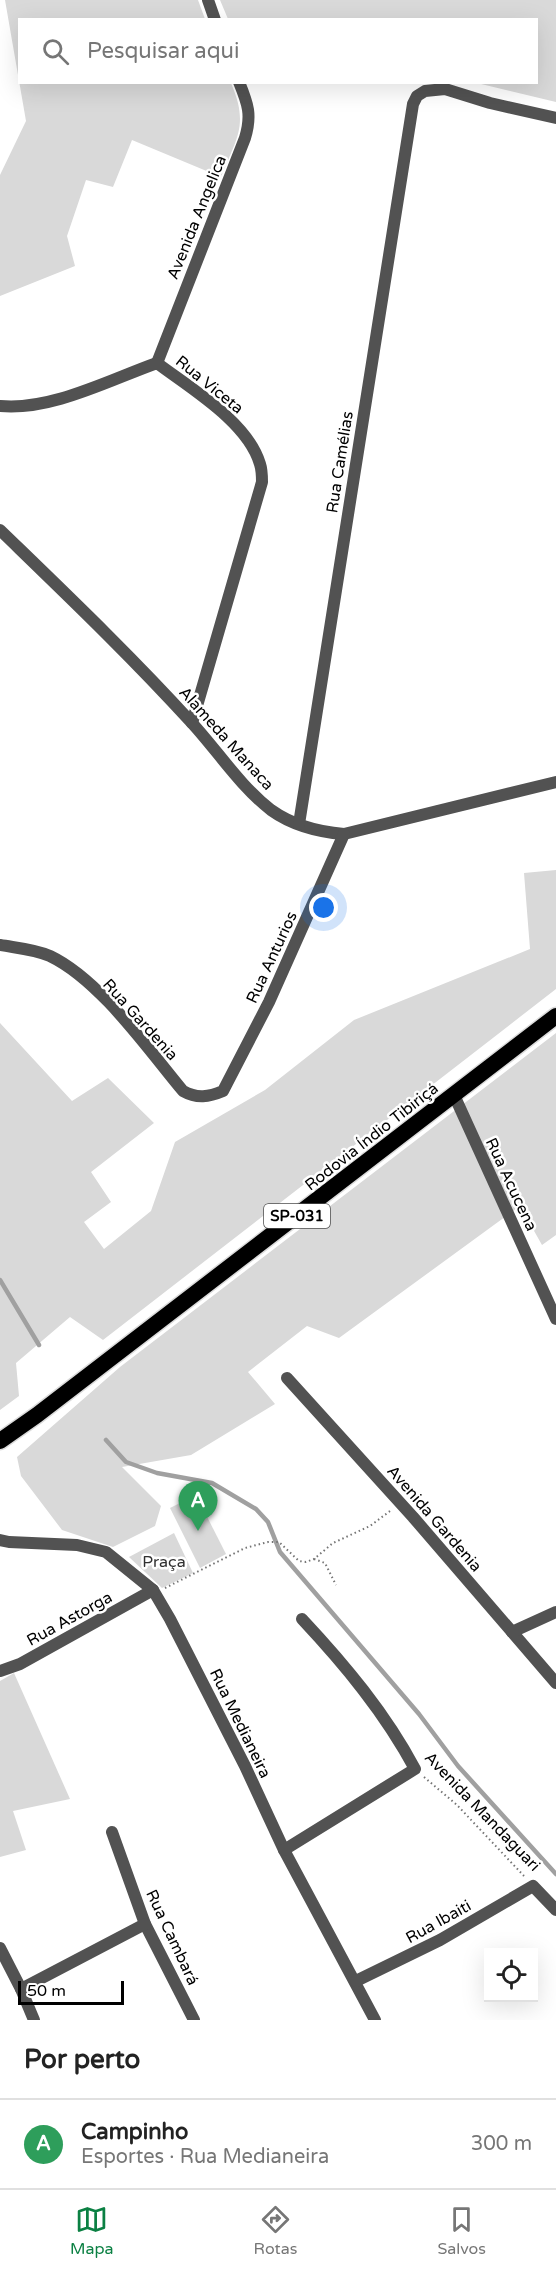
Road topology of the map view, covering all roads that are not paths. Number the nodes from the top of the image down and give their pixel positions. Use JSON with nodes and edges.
{"nodes":[{"id":1,"x":208,"y":0,"type":"edge"},
{"id":2,"x":214,"y":18,"type":"edge"},
{"id":3,"x":240,"y":84,"type":"edge"},
{"id":4,"x":556,"y":118,"type":"edge"},
{"id":5,"x":156,"y":363,"type":"junction"},
{"id":6,"x":0,"y":406,"type":"edge"},
{"id":7,"x":0,"y":531,"type":"edge"},
{"id":8,"x":192,"y":723,"type":"junction"},
{"id":9,"x":556,"y":782,"type":"edge"},
{"id":10,"x":299,"y":824,"type":"junction"},
{"id":11,"x":344,"y":834,"type":"junction"},
{"id":12,"x":0,"y":945,"type":"edge"},
{"id":13,"x":556,"y":1016,"type":"edge"},
{"id":14,"x":223,"y":1091,"type":"joint"},
{"id":15,"x":454,"y":1095,"type":"junction"},
{"id":16,"x":556,"y":1319,"type":"edge"},
{"id":17,"x":287,"y":1378,"type":"dead end"},
{"id":18,"x":37,"y":1415,"type":"junction"},
{"id":19,"x":0,"y":1441,"type":"edge"},
{"id":20,"x":0,"y":1454,"type":"edge"},
{"id":21,"x":0,"y":1540,"type":"edge"},
{"id":22,"x":154,"y":1591,"type":"junction"},
{"id":23,"x":556,"y":1612,"type":"edge"},
{"id":24,"x":302,"y":1619,"type":"dead end"},
{"id":25,"x":512,"y":1632,"type":"junction"},
{"id":26,"x":0,"y":1671,"type":"edge"},
{"id":27,"x":556,"y":1683,"type":"edge"},
{"id":28,"x":112,"y":1832,"type":"dead end"},
{"id":29,"x":284,"y":1850,"type":"junction"},
{"id":30,"x":533,"y":1886,"type":"joint"},
{"id":31,"x":556,"y":1910,"type":"edge"},
{"id":32,"x":145,"y":1924,"type":"junction"},
{"id":33,"x":0,"y":1948,"type":"edge"},
{"id":34,"x":356,"y":1982,"type":"junction"},
{"id":35,"x":21,"y":1989,"type":"junction"},
{"id":36,"x":34,"y":2020,"type":"edge"},
{"id":37,"x":194,"y":2020,"type":"edge"},
{"id":38,"x":375,"y":2020,"type":"edge"}],
"edges":[{"from":1,"to":2,"type":"street"},
{"from":3,"to":5,"type":"street","name":"Avenida Angelica"},
{"from":4,"to":10,"type":"street","name":"Rua Camélias"},
{"from":5,"to":6,"type":"street","name":"Rua Viceta"},
{"from":5,"to":8,"type":"street","name":"Rua Viceta"},
{"from":7,"to":8,"type":"street","name":"Alameda Manaca"},
{"from":8,"to":10,"type":"street","name":"Alameda Manaca"},
{"from":9,"to":11,"type":"street","name":"Alameda Manaca"},
{"from":10,"to":11,"type":"street","name":"Alameda Manaca"},
{"from":11,"to":14,"type":"street","name":"Rua Anturios"},
{"from":12,"to":14,"type":"street","name":"Rua Gardenia"},
{"from":13,"to":15,"type":"highway","name":"Rodovia Índio Tibiriçá","number":"SP-031"},
{"from":15,"to":16,"type":"street","name":"Rua Acucena"},
{"from":15,"to":18,"type":"highway","name":"Rodovia Índio Tibiriçá","number":"SP-031"},
{"from":17,"to":25,"type":"street","name":"Avenida Gardenia"},
{"from":18,"to":19,"type":"highway","name":"Rodovia Índio Tibiriçá","number":"SP-031"},
{"from":18,"to":20,"type":"highway","name":"Rodovia Índio Tibiriçá","number":"SP-031"},
{"from":21,"to":22,"type":"street","name":"Rua Medianeira"},
{"from":22,"to":26,"type":"street","name":"Rua Astorga"},
{"from":22,"to":29,"type":"street","name":"Rua Medianeira"},
{"from":23,"to":25,"type":"street"},
{"from":24,"to":29,"type":"street","name":"Avenida Mandaguari"},
{"from":25,"to":27,"type":"street","name":"Avenida Gardenia"},
{"from":28,"to":32,"type":"street","name":"Rua Cambará"},
{"from":29,"to":34,"type":"street","name":"Rua Medianeira"},
{"from":30,"to":31,"type":"street","name":"Avenida Mandaguari"},
{"from":30,"to":34,"type":"street","name":"Rua Ibaiti"},
{"from":32,"to":35,"type":"street"},
{"from":32,"to":37,"type":"street","name":"Rua Cambará"},
{"from":33,"to":35,"type":"street"},
{"from":34,"to":38,"type":"street","name":"Rua Medianeira"},
{"from":35,"to":36,"type":"street"}]}
